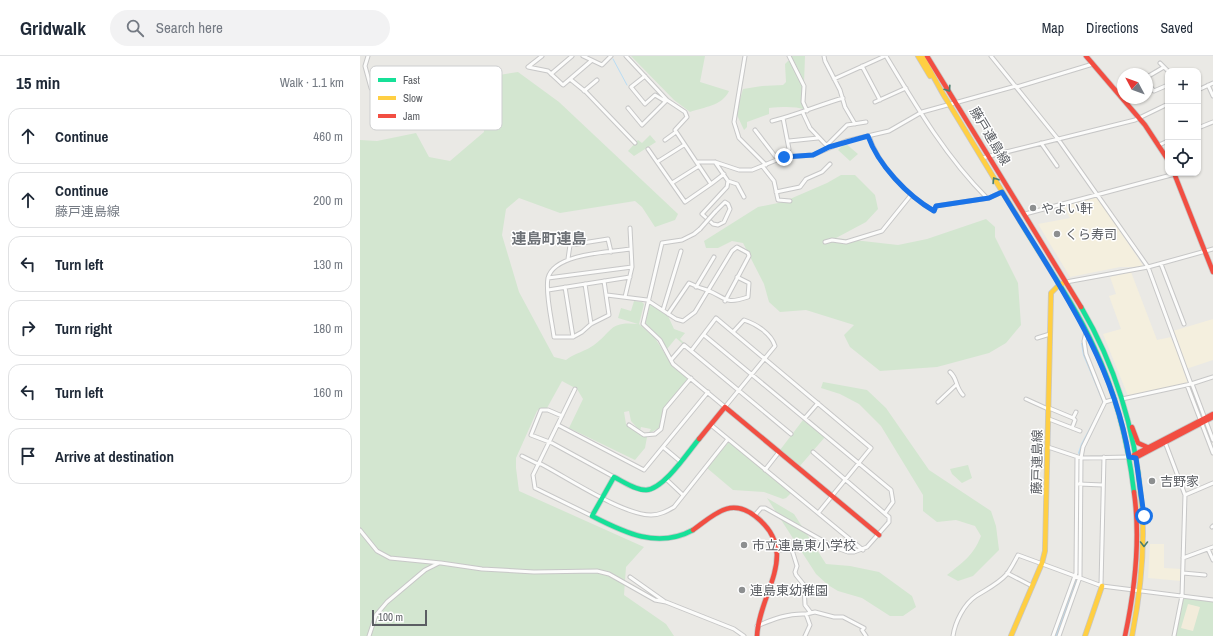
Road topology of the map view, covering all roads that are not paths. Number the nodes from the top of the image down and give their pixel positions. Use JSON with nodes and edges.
{"nodes":[{"id":1,"x":368,"y":56,"type":"edge"},
{"id":2,"x":542,"y":56,"type":"edge"},
{"id":3,"x":572,"y":56,"type":"edge"},
{"id":4,"x":583,"y":56,"type":"edge"},
{"id":5,"x":611,"y":56,"type":"edge"},
{"id":6,"x":626,"y":56,"type":"edge"},
{"id":7,"x":745,"y":56,"type":"edge"},
{"id":8,"x":789,"y":56,"type":"edge"},
{"id":9,"x":824,"y":56,"type":"edge"},
{"id":10,"x":886,"y":56,"type":"edge"},
{"id":11,"x":918,"y":56,"type":"edge"},
{"id":12,"x":922,"y":56,"type":"edge"},
{"id":13,"x":929,"y":56,"type":"edge"},
{"id":14,"x":991,"y":56,"type":"edge"},
{"id":15,"x":1086,"y":56,"type":"edge"},
{"id":16,"x":591,"y":61,"type":"junction"},
{"id":17,"x":1160,"y":63,"type":"dead end"},
{"id":18,"x":1093,"y":64,"type":"junction"},
{"id":19,"x":862,"y":66,"type":"junction"},
{"id":20,"x":1164,"y":67,"type":"joint"},
{"id":21,"x":1153,"y":73,"type":"edge"},
{"id":22,"x":551,"y":74,"type":"junction"},
{"id":23,"x":645,"y":76,"type":"junction"},
{"id":24,"x":570,"y":79,"type":"junction"},
{"id":25,"x":834,"y":79,"type":"junction"},
{"id":26,"x":597,"y":80,"type":"dead end"},
{"id":27,"x":1213,"y":83,"type":"edge"},
{"id":28,"x":370,"y":84,"type":"edge"},
{"id":29,"x":937,"y":85,"type":"junction"},
{"id":30,"x":1208,"y":85,"type":"junction"},
{"id":31,"x":1015,"y":86,"type":"junction"},
{"id":32,"x":1165,"y":86,"type":"edge"},
{"id":33,"x":906,"y":88,"type":"junction"},
{"id":34,"x":1201,"y":88,"type":"edge"},
{"id":35,"x":1153,"y":90,"type":"edge"},
{"id":36,"x":584,"y":91,"type":"junction"},
{"id":37,"x":1213,"y":96,"type":"edge"},
{"id":38,"x":843,"y":98,"type":"junction"},
{"id":39,"x":666,"y":100,"type":"junction"},
{"id":40,"x":880,"y":100,"type":"junction"},
{"id":41,"x":875,"y":102,"type":"dead end"},
{"id":42,"x":957,"y":103,"type":"junction"},
{"id":43,"x":949,"y":105,"type":"junction"},
{"id":44,"x":1165,"y":105,"type":"edge"},
{"id":45,"x":628,"y":108,"type":"dead end"},
{"id":46,"x":807,"y":112,"type":"junction"},
{"id":47,"x":921,"y":112,"type":"junction"},
{"id":48,"x":803,"y":113,"type":"junction"},
{"id":49,"x":1139,"y":117,"type":"junction"},
{"id":50,"x":783,"y":118,"type":"junction"},
{"id":51,"x":772,"y":121,"type":"dead end"},
{"id":52,"x":866,"y":122,"type":"dead end"},
{"id":53,"x":1213,"y":122,"type":"edge"},
{"id":54,"x":855,"y":124,"type":"junction"},
{"id":55,"x":1201,"y":127,"type":"edge"},
{"id":56,"x":755,"y":130,"type":"dead end"},
{"id":57,"x":676,"y":132,"type":"junction"},
{"id":58,"x":868,"y":136,"type":"junction"},
{"id":59,"x":818,"y":138,"type":"junction"},
{"id":60,"x":1057,"y":139,"type":"junction"},
{"id":61,"x":665,"y":140,"type":"dead end"},
{"id":62,"x":789,"y":141,"type":"junction"},
{"id":63,"x":1165,"y":142,"type":"edge"},
{"id":64,"x":635,"y":143,"type":"dead end"},
{"id":65,"x":1041,"y":143,"type":"junction"},
{"id":66,"x":684,"y":145,"type":"junction"},
{"id":67,"x":1159,"y":145,"type":"junction"},
{"id":68,"x":828,"y":146,"type":"junction"},
{"id":69,"x":648,"y":149,"type":"dead end"},
{"id":70,"x":789,"y":149,"type":"dead end"},
{"id":71,"x":1165,"y":155,"type":"edge"},
{"id":72,"x":789,"y":156,"type":"junction"},
{"id":73,"x":989,"y":156,"type":"junction"},
{"id":74,"x":982,"y":158,"type":"junction"},
{"id":75,"x":658,"y":162,"type":"junction"},
{"id":76,"x":715,"y":162,"type":"junction"},
{"id":77,"x":698,"y":164,"type":"junction"},
{"id":78,"x":830,"y":164,"type":"dead end"},
{"id":79,"x":764,"y":166,"type":"junction"},
{"id":80,"x":1057,"y":166,"type":"dead end"},
{"id":81,"x":724,"y":174,"type":"junction"},
{"id":82,"x":1167,"y":176,"type":"edge"},
{"id":83,"x":1175,"y":176,"type":"edge"},
{"id":84,"x":728,"y":181,"type":"junction"},
{"id":85,"x":672,"y":184,"type":"junction"},
{"id":86,"x":711,"y":184,"type":"junction"},
{"id":87,"x":776,"y":192,"type":"junction"},
{"id":88,"x":1002,"y":192,"type":"junction"},
{"id":89,"x":911,"y":195,"type":"junction"},
{"id":90,"x":1098,"y":195,"type":"junction"},
{"id":91,"x":744,"y":197,"type":"dead end"},
{"id":92,"x":989,"y":198,"type":"junction"},
{"id":93,"x":790,"y":201,"type":"dead end"},
{"id":94,"x":1024,"y":214,"type":"junction"},
{"id":95,"x":630,"y":228,"type":"dead end"},
{"id":96,"x":825,"y":242,"type":"dead end"},
{"id":97,"x":1213,"y":248,"type":"edge"},
{"id":98,"x":631,"y":249,"type":"junction"},
{"id":99,"x":681,"y":251,"type":"dead end"},
{"id":100,"x":611,"y":252,"type":"junction"},
{"id":101,"x":1205,"y":252,"type":"junction"},
{"id":102,"x":714,"y":257,"type":"dead end"},
{"id":103,"x":568,"y":259,"type":"junction"},
{"id":104,"x":1161,"y":264,"type":"junction"},
{"id":105,"x":632,"y":266,"type":"junction"},
{"id":106,"x":1147,"y":267,"type":"junction"},
{"id":107,"x":1213,"y":272,"type":"edge"},
{"id":108,"x":630,"y":277,"type":"junction"},
{"id":109,"x":737,"y":277,"type":"junction"},
{"id":110,"x":548,"y":278,"type":"junction"},
{"id":111,"x":604,"y":281,"type":"junction"},
{"id":112,"x":1066,"y":282,"type":"junction"},
{"id":113,"x":585,"y":284,"type":"junction"},
{"id":114,"x":1059,"y":285,"type":"junction"},
{"id":115,"x":565,"y":287,"type":"junction"},
{"id":116,"x":696,"y":287,"type":"junction"},
{"id":117,"x":548,"y":290,"type":"junction"},
{"id":118,"x":707,"y":290,"type":"junction"},
{"id":119,"x":607,"y":295,"type":"junction"},
{"id":120,"x":625,"y":297,"type":"junction"},
{"id":121,"x":647,"y":300,"type":"junction"},
{"id":122,"x":725,"y":301,"type":"junction"},
{"id":123,"x":662,"y":310,"type":"junction"},
{"id":124,"x":668,"y":314,"type":"junction"},
{"id":125,"x":591,"y":324,"type":"junction"},
{"id":126,"x":1184,"y":324,"type":"dead end"},
{"id":127,"x":733,"y":332,"type":"junction"},
{"id":128,"x":1086,"y":332,"type":"junction"},
{"id":129,"x":1051,"y":334,"type":"junction"},
{"id":130,"x":704,"y":335,"type":"junction"},
{"id":131,"x":573,"y":337,"type":"junction"},
{"id":132,"x":1037,"y":338,"type":"dead end"},
{"id":133,"x":691,"y":351,"type":"junction"},
{"id":134,"x":764,"y":358,"type":"junction"},
{"id":135,"x":671,"y":360,"type":"junction"},
{"id":136,"x":950,"y":372,"type":"dead end"},
{"id":137,"x":752,"y":374,"type":"junction"},
{"id":138,"x":1213,"y":377,"type":"edge"},
{"id":139,"x":691,"y":378,"type":"junction"},
{"id":140,"x":956,"y":385,"type":"junction"},
{"id":141,"x":1190,"y":385,"type":"junction"},
{"id":142,"x":575,"y":389,"type":"dead end"},
{"id":143,"x":738,"y":391,"type":"junction"},
{"id":144,"x":708,"y":392,"type":"junction"},
{"id":145,"x":962,"y":395,"type":"dead end"},
{"id":146,"x":1122,"y":398,"type":"junction"},
{"id":147,"x":1026,"y":399,"type":"dead end"},
{"id":148,"x":1114,"y":399,"type":"junction"},
{"id":149,"x":938,"y":402,"type":"dead end"},
{"id":150,"x":1105,"y":402,"type":"junction"},
{"id":151,"x":818,"y":403,"type":"junction"},
{"id":152,"x":725,"y":407,"type":"junction"},
{"id":153,"x":1049,"y":408,"type":"junction"},
{"id":154,"x":1076,"y":412,"type":"dead end"},
{"id":155,"x":562,"y":416,"type":"junction"},
{"id":156,"x":1213,"y":416,"type":"edge"},
{"id":157,"x":804,"y":418,"type":"junction"},
{"id":158,"x":1073,"y":418,"type":"junction"},
{"id":159,"x":1128,"y":418,"type":"junction"},
{"id":160,"x":1049,"y":419,"type":"junction"},
{"id":161,"x":1203,"y":421,"type":"junction"},
{"id":162,"x":558,"y":425,"type":"junction"},
{"id":163,"x":629,"y":425,"type":"dead end"},
{"id":164,"x":711,"y":425,"type":"junction"},
{"id":165,"x":1072,"y":428,"type":"junction"},
{"id":166,"x":1080,"y":431,"type":"dead end"},
{"id":167,"x":791,"y":434,"type":"dead end"},
{"id":168,"x":728,"y":439,"type":"junction"},
{"id":169,"x":1213,"y":440,"type":"edge"},
{"id":170,"x":1165,"y":441,"type":"junction"},
{"id":171,"x":548,"y":443,"type":"junction"},
{"id":172,"x":663,"y":447,"type":"junction"},
{"id":173,"x":1048,"y":447,"type":"junction"},
{"id":174,"x":1150,"y":447,"type":"junction"},
{"id":175,"x":779,"y":452,"type":"junction"},
{"id":176,"x":813,"y":452,"type":"dead end"},
{"id":177,"x":1213,"y":453,"type":"edge"},
{"id":178,"x":522,"y":456,"type":"dead end"},
{"id":179,"x":1136,"y":456,"type":"junction"},
{"id":180,"x":1104,"y":457,"type":"junction"},
{"id":181,"x":1129,"y":457,"type":"junction"},
{"id":182,"x":1079,"y":458,"type":"junction"},
{"id":183,"x":681,"y":462,"type":"junction"},
{"id":184,"x":859,"y":463,"type":"junction"},
{"id":185,"x":538,"y":464,"type":"junction"},
{"id":186,"x":765,"y":470,"type":"junction"},
{"id":187,"x":614,"y":477,"type":"junction"},
{"id":188,"x":666,"y":479,"type":"junction"},
{"id":189,"x":846,"y":480,"type":"junction"},
{"id":190,"x":1213,"y":483,"type":"edge"},
{"id":191,"x":1079,"y":484,"type":"junction"},
{"id":192,"x":1103,"y":485,"type":"junction"},
{"id":193,"x":683,"y":495,"type":"junction"},
{"id":194,"x":1185,"y":495,"type":"junction"},
{"id":195,"x":832,"y":496,"type":"junction"},
{"id":196,"x":603,"y":497,"type":"junction"},
{"id":197,"x":819,"y":512,"type":"junction"},
{"id":198,"x":885,"y":513,"type":"junction"},
{"id":199,"x":755,"y":515,"type":"junction"},
{"id":200,"x":592,"y":516,"type":"junction"},
{"id":201,"x":360,"y":530,"type":"edge"},
{"id":202,"x":879,"y":535,"type":"junction"},
{"id":203,"x":1213,"y":547,"type":"edge"},
{"id":204,"x":1208,"y":548,"type":"junction"},
{"id":205,"x":777,"y":550,"type":"junction"},
{"id":206,"x":863,"y":550,"type":"junction"},
{"id":207,"x":1184,"y":558,"type":"junction"},
{"id":208,"x":1213,"y":560,"type":"edge"},
{"id":209,"x":441,"y":563,"type":"junction"},
{"id":210,"x":1042,"y":563,"type":"junction"},
{"id":211,"x":1183,"y":572,"type":"junction"},
{"id":212,"x":1007,"y":574,"type":"junction"},
{"id":213,"x":1075,"y":575,"type":"junction"},
{"id":214,"x":1205,"y":575,"type":"dead end"},
{"id":215,"x":630,"y":577,"type":"dead end"},
{"id":216,"x":1080,"y":577,"type":"junction"},
{"id":217,"x":1032,"y":586,"type":"junction"},
{"id":218,"x":1101,"y":586,"type":"junction"},
{"id":219,"x":1133,"y":590,"type":"junction"},
{"id":220,"x":1140,"y":591,"type":"junction"},
{"id":221,"x":1182,"y":596,"type":"junction"},
{"id":222,"x":1213,"y":600,"type":"edge"},
{"id":223,"x":666,"y":602,"type":"junction"},
{"id":224,"x":811,"y":613,"type":"junction"},
{"id":225,"x":806,"y":614,"type":"junction"},
{"id":226,"x":757,"y":626,"type":"junction"},
{"id":227,"x":369,"y":636,"type":"edge"},
{"id":228,"x":744,"y":636,"type":"edge"},
{"id":229,"x":757,"y":636,"type":"edge"},
{"id":230,"x":805,"y":636,"type":"edge"},
{"id":231,"x":866,"y":636,"type":"edge"},
{"id":232,"x":953,"y":636,"type":"edge"},
{"id":233,"x":1012,"y":636,"type":"edge"},
{"id":234,"x":1053,"y":636,"type":"edge"},
{"id":235,"x":1059,"y":636,"type":"edge"},
{"id":236,"x":1085,"y":636,"type":"edge"},
{"id":237,"x":1125,"y":636,"type":"edge"},
{"id":238,"x":1132,"y":636,"type":"edge"},
{"id":239,"x":1174,"y":636,"type":"edge"}],
"edges":[{"from":1,"to":28,"type":"street"},
{"from":2,"to":22,"type":"street"},
{"from":3,"to":22,"type":"street"},
{"from":4,"to":16,"type":"street"},
{"from":5,"to":16,"type":"street"},
{"from":6,"to":23,"type":"street"},
{"from":7,"to":79,"type":"street"},
{"from":8,"to":46,"type":"street"},
{"from":9,"to":25,"type":"street"},
{"from":10,"to":19,"type":"street"},
{"from":10,"to":33,"type":"street"},
{"from":11,"to":29,"type":"street"},
{"from":12,"to":29,"type":"street","name":"藤戸連島線"},
{"from":13,"to":42,"type":"street","name":"藤戸連島線","one_way":true},
{"from":14,"to":31,"type":"street"},
{"from":15,"to":18,"type":"street"},
{"from":16,"to":24,"type":"street"},
{"from":17,"to":20,"type":"street"},
{"from":18,"to":31,"type":"street"},
{"from":18,"to":49,"type":"street"},
{"from":19,"to":25,"type":"street"},
{"from":19,"to":40,"type":"street"},
{"from":20,"to":21,"type":"street"},
{"from":22,"to":24,"type":"street"},
{"from":23,"to":39,"type":"street"},
{"from":23,"to":39,"type":"street"},
{"from":24,"to":36,"type":"street"},
{"from":25,"to":38,"type":"street"},
{"from":26,"to":36,"type":"street"},
{"from":27,"to":30,"type":"street"},
{"from":29,"to":43,"type":"street","name":"藤戸連島線"},
{"from":30,"to":34,"type":"street"},
{"from":30,"to":37,"type":"street"},
{"from":31,"to":42,"type":"street"},
{"from":31,"to":60,"type":"street"},
{"from":32,"to":35,"type":"street"},
{"from":33,"to":40,"type":"street"},
{"from":33,"to":47,"type":"street"},
{"from":36,"to":64,"type":"street"},
{"from":38,"to":46,"type":"street"},
{"from":38,"to":54,"type":"street"},
{"from":39,"to":45,"type":"street"},
{"from":39,"to":57,"type":"street"},
{"from":40,"to":41,"type":"street"},
{"from":42,"to":43,"type":"street"},
{"from":42,"to":73,"type":"street","name":"藤戸連島線"},
{"from":43,"to":47,"type":"street"},
{"from":43,"to":74,"type":"street","name":"藤戸連島線"},
{"from":44,"to":49,"type":"street"},
{"from":46,"to":48,"type":"street"},
{"from":47,"to":58,"type":"street"},
{"from":47,"to":92,"type":"street"},
{"from":48,"to":50,"type":"street"},
{"from":48,"to":59,"type":"street"},
{"from":49,"to":60,"type":"street"},
{"from":49,"to":67,"type":"street"},
{"from":50,"to":51,"type":"street"},
{"from":50,"to":62,"type":"street"},
{"from":52,"to":54,"type":"street"},
{"from":53,"to":55,"type":"street"},
{"from":54,"to":68,"type":"street"},
{"from":56,"to":72,"type":"street"},
{"from":57,"to":61,"type":"street"},
{"from":57,"to":66,"type":"street"},
{"from":58,"to":68,"type":"street"},
{"from":58,"to":89,"type":"street"},
{"from":59,"to":62,"type":"street"},
{"from":59,"to":68,"type":"street"},
{"from":60,"to":65,"type":"street"},
{"from":60,"to":90,"type":"street"},
{"from":62,"to":70,"type":"street"},
{"from":63,"to":67,"type":"street"},
{"from":65,"to":73,"type":"street"},
{"from":65,"to":80,"type":"street"},
{"from":66,"to":75,"type":"street"},
{"from":66,"to":77,"type":"street"},
{"from":67,"to":71,"type":"street"},
{"from":68,"to":72,"type":"street"},
{"from":69,"to":75,"type":"street"},
{"from":72,"to":79,"type":"street"},
{"from":73,"to":74,"type":"street"},
{"from":73,"to":94,"type":"street","name":"藤戸連島線"},
{"from":88,"to":74,"type":"street","name":"藤戸連島線","one_way":true},
{"from":75,"to":85,"type":"street"},
{"from":76,"to":77,"type":"street"},
{"from":76,"to":79,"type":"street"},
{"from":76,"to":81,"type":"street"},
{"from":77,"to":85,"type":"street"},
{"from":77,"to":86,"type":"street"},
{"from":78,"to":87,"type":"street"},
{"from":79,"to":87,"type":"street"},
{"from":81,"to":84,"type":"street"},
{"from":81,"to":86,"type":"street"},
{"from":82,"to":90,"type":"street"},
{"from":83,"to":101,"type":"street"},
{"from":84,"to":91,"type":"street"},
{"from":84,"to":121,"type":"street","bridge":true},
{"from":85,"to":86,"type":"street"},
{"from":87,"to":93,"type":"street"},
{"from":88,"to":92,"type":"street"},
{"from":88,"to":114,"type":"street","name":"藤戸連島線"},
{"from":89,"to":92,"type":"street"},
{"from":89,"to":96,"type":"street"},
{"from":90,"to":94,"type":"street"},
{"from":90,"to":106,"type":"street"},
{"from":94,"to":112,"type":"street","name":"藤戸連島線"},
{"from":95,"to":98,"type":"street"},
{"from":97,"to":101,"type":"street"},
{"from":98,"to":100,"type":"street"},
{"from":98,"to":105,"type":"street"},
{"from":99,"to":123,"type":"street"},
{"from":100,"to":103,"type":"street"},
{"from":100,"to":103,"type":"street"},
{"from":101,"to":104,"type":"street"},
{"from":101,"to":107,"type":"street"},
{"from":102,"to":116,"type":"street"},
{"from":103,"to":110,"type":"street"},
{"from":104,"to":106,"type":"street"},
{"from":104,"to":126,"type":"street"},
{"from":105,"to":108,"type":"street"},
{"from":105,"to":110,"type":"street"},
{"from":106,"to":112,"type":"street"},
{"from":106,"to":141,"type":"street"},
{"from":108,"to":111,"type":"street"},
{"from":108,"to":120,"type":"street"},
{"from":109,"to":118,"type":"street"},
{"from":109,"to":122,"type":"street"},
{"from":109,"to":122,"type":"street"},
{"from":110,"to":117,"type":"street"},
{"from":111,"to":113,"type":"street"},
{"from":111,"to":119,"type":"street"},
{"from":112,"to":114,"type":"street"},
{"from":112,"to":146,"type":"street","name":"藤戸連島線"},
{"from":113,"to":115,"type":"street"},
{"from":113,"to":125,"type":"street"},
{"from":114,"to":128,"type":"street"},
{"from":114,"to":129,"type":"street","name":"藤戸連島線"},
{"from":115,"to":117,"type":"street"},
{"from":115,"to":131,"type":"street"},
{"from":116,"to":118,"type":"street"},
{"from":116,"to":124,"type":"street"},
{"from":117,"to":131,"type":"street"},
{"from":118,"to":122,"type":"street"},
{"from":118,"to":124,"type":"street"},
{"from":119,"to":120,"type":"street"},
{"from":119,"to":125,"type":"street"},
{"from":120,"to":121,"type":"street"},
{"from":121,"to":123,"type":"street"},
{"from":121,"to":135,"type":"street"},
{"from":123,"to":124,"type":"street"},
{"from":125,"to":131,"type":"street"},
{"from":127,"to":130,"type":"street"},
{"from":127,"to":134,"type":"street"},
{"from":127,"to":134,"type":"street"},
{"from":128,"to":148,"type":"street"},
{"from":128,"to":150,"type":"street"},
{"from":129,"to":132,"type":"street"},
{"from":129,"to":153,"type":"street","name":"藤戸連島線"},
{"from":130,"to":133,"type":"street"},
{"from":130,"to":137,"type":"street"},
{"from":133,"to":135,"type":"street"},
{"from":133,"to":143,"type":"street"},
{"from":134,"to":137,"type":"street"},
{"from":134,"to":151,"type":"street"},
{"from":135,"to":139,"type":"street"},
{"from":136,"to":140,"type":"street"},
{"from":137,"to":143,"type":"street"},
{"from":137,"to":157,"type":"street"},
{"from":138,"to":141,"type":"street"},
{"from":139,"to":144,"type":"street"},
{"from":139,"to":163,"type":"street"},
{"from":140,"to":145,"type":"street"},
{"from":140,"to":149,"type":"street"},
{"from":141,"to":146,"type":"street"},
{"from":141,"to":161,"type":"street"},
{"from":142,"to":155,"type":"street"},
{"from":143,"to":152,"type":"street"},
{"from":143,"to":167,"type":"street"},
{"from":144,"to":152,"type":"street"},
{"from":144,"to":172,"type":"street"},
{"from":146,"to":159,"type":"street","name":"藤戸連島線"},
{"from":147,"to":153,"type":"street"},
{"from":148,"to":150,"type":"street"},
{"from":148,"to":181,"type":"street"},
{"from":150,"to":182,"type":"street"},
{"from":151,"to":157,"type":"street"},
{"from":151,"to":184,"type":"street"},
{"from":152,"to":164,"type":"street"},
{"from":152,"to":175,"type":"street"},
{"from":153,"to":158,"type":"street"},
{"from":153,"to":160,"type":"street","name":"藤戸連島線"},
{"from":154,"to":158,"type":"street"},
{"from":155,"to":162,"type":"street"},
{"from":155,"to":171,"type":"street"},
{"from":156,"to":161,"type":"street"},
{"from":157,"to":184,"type":"street"},
{"from":158,"to":165,"type":"street"},
{"from":159,"to":174,"type":"street"},
{"from":159,"to":179,"type":"street"},
{"from":160,"to":165,"type":"street"},
{"from":160,"to":173,"type":"street","name":"藤戸連島線"},
{"from":161,"to":169,"type":"street"},
{"from":161,"to":170,"type":"street"},
{"from":161,"to":177,"type":"street"},
{"from":162,"to":171,"type":"street"},
{"from":162,"to":172,"type":"street"},
{"from":164,"to":168,"type":"street"},
{"from":164,"to":183,"type":"street"},
{"from":165,"to":166,"type":"street"},
{"from":168,"to":186,"type":"street"},
{"from":168,"to":193,"type":"street"},
{"from":170,"to":174,"type":"street"},
{"from":170,"to":179,"type":"street"},
{"from":170,"to":194,"type":"street"},
{"from":171,"to":185,"type":"street"},
{"from":171,"to":187,"type":"street"},
{"from":172,"to":183,"type":"street"},
{"from":173,"to":182,"type":"street"},
{"from":173,"to":210,"type":"street","name":"藤戸連島線"},
{"from":174,"to":179,"type":"street"},
{"from":175,"to":186,"type":"street"},
{"from":175,"to":195,"type":"street"},
{"from":176,"to":189,"type":"street"},
{"from":178,"to":185,"type":"street"},
{"from":179,"to":181,"type":"street"},
{"from":179,"to":220,"type":"street","one_way":true},
{"from":180,"to":181,"type":"street"},
{"from":180,"to":182,"type":"street"},
{"from":180,"to":192,"type":"street"},
{"from":181,"to":219,"type":"street"},
{"from":182,"to":191,"type":"street"},
{"from":183,"to":188,"type":"street"},
{"from":184,"to":189,"type":"street"},
{"from":184,"to":198,"type":"street"},
{"from":185,"to":196,"type":"street"},
{"from":185,"to":200,"type":"street"},
{"from":186,"to":197,"type":"street"},
{"from":187,"to":188,"type":"street"},
{"from":187,"to":196,"type":"street"},
{"from":188,"to":193,"type":"street"},
{"from":189,"to":195,"type":"street"},
{"from":189,"to":198,"type":"street"},
{"from":190,"to":194,"type":"street"},
{"from":191,"to":192,"type":"street"},
{"from":191,"to":213,"type":"street"},
{"from":191,"to":216,"type":"street"},
{"from":192,"to":218,"type":"street"},
{"from":193,"to":196,"type":"street"},
{"from":194,"to":207,"type":"street"},
{"from":195,"to":197,"type":"street"},
{"from":195,"to":202,"type":"street"},
{"from":196,"to":200,"type":"street"},
{"from":197,"to":206,"type":"street"},
{"from":198,"to":202,"type":"street"},
{"from":199,"to":200,"type":"street"},
{"from":199,"to":205,"type":"street"},
{"from":199,"to":206,"type":"street"},
{"from":201,"to":209,"type":"street"},
{"from":202,"to":206,"type":"street"},
{"from":203,"to":204,"type":"street"},
{"from":204,"to":207,"type":"street"},
{"from":204,"to":208,"type":"street"},
{"from":205,"to":224,"type":"street"},
{"from":205,"to":226,"type":"street"},
{"from":207,"to":211,"type":"street"},
{"from":209,"to":223,"type":"street"},
{"from":209,"to":227,"type":"street"},
{"from":210,"to":212,"type":"street"},
{"from":210,"to":213,"type":"street"},
{"from":210,"to":217,"type":"street","name":"藤戸連島線"},
{"from":211,"to":214,"type":"street"},
{"from":211,"to":221,"type":"street"},
{"from":212,"to":217,"type":"street"},
{"from":212,"to":232,"type":"street"},
{"from":213,"to":216,"type":"street"},
{"from":213,"to":234,"type":"street"},
{"from":215,"to":223,"type":"street"},
{"from":216,"to":218,"type":"street"},
{"from":216,"to":235,"type":"street"},
{"from":217,"to":233,"type":"street","name":"藤戸連島線"},
{"from":218,"to":219,"type":"street"},
{"from":218,"to":236,"type":"street"},
{"from":219,"to":220,"type":"street"},
{"from":219,"to":237,"type":"street"},
{"from":220,"to":221,"type":"street"},
{"from":220,"to":238,"type":"street"},
{"from":221,"to":222,"type":"street"},
{"from":221,"to":239,"type":"street"},
{"from":223,"to":228,"type":"street"},
{"from":224,"to":225,"type":"street"},
{"from":224,"to":231,"type":"street"},
{"from":225,"to":226,"type":"street"},
{"from":225,"to":230,"type":"street"},
{"from":226,"to":229,"type":"street"}]}
